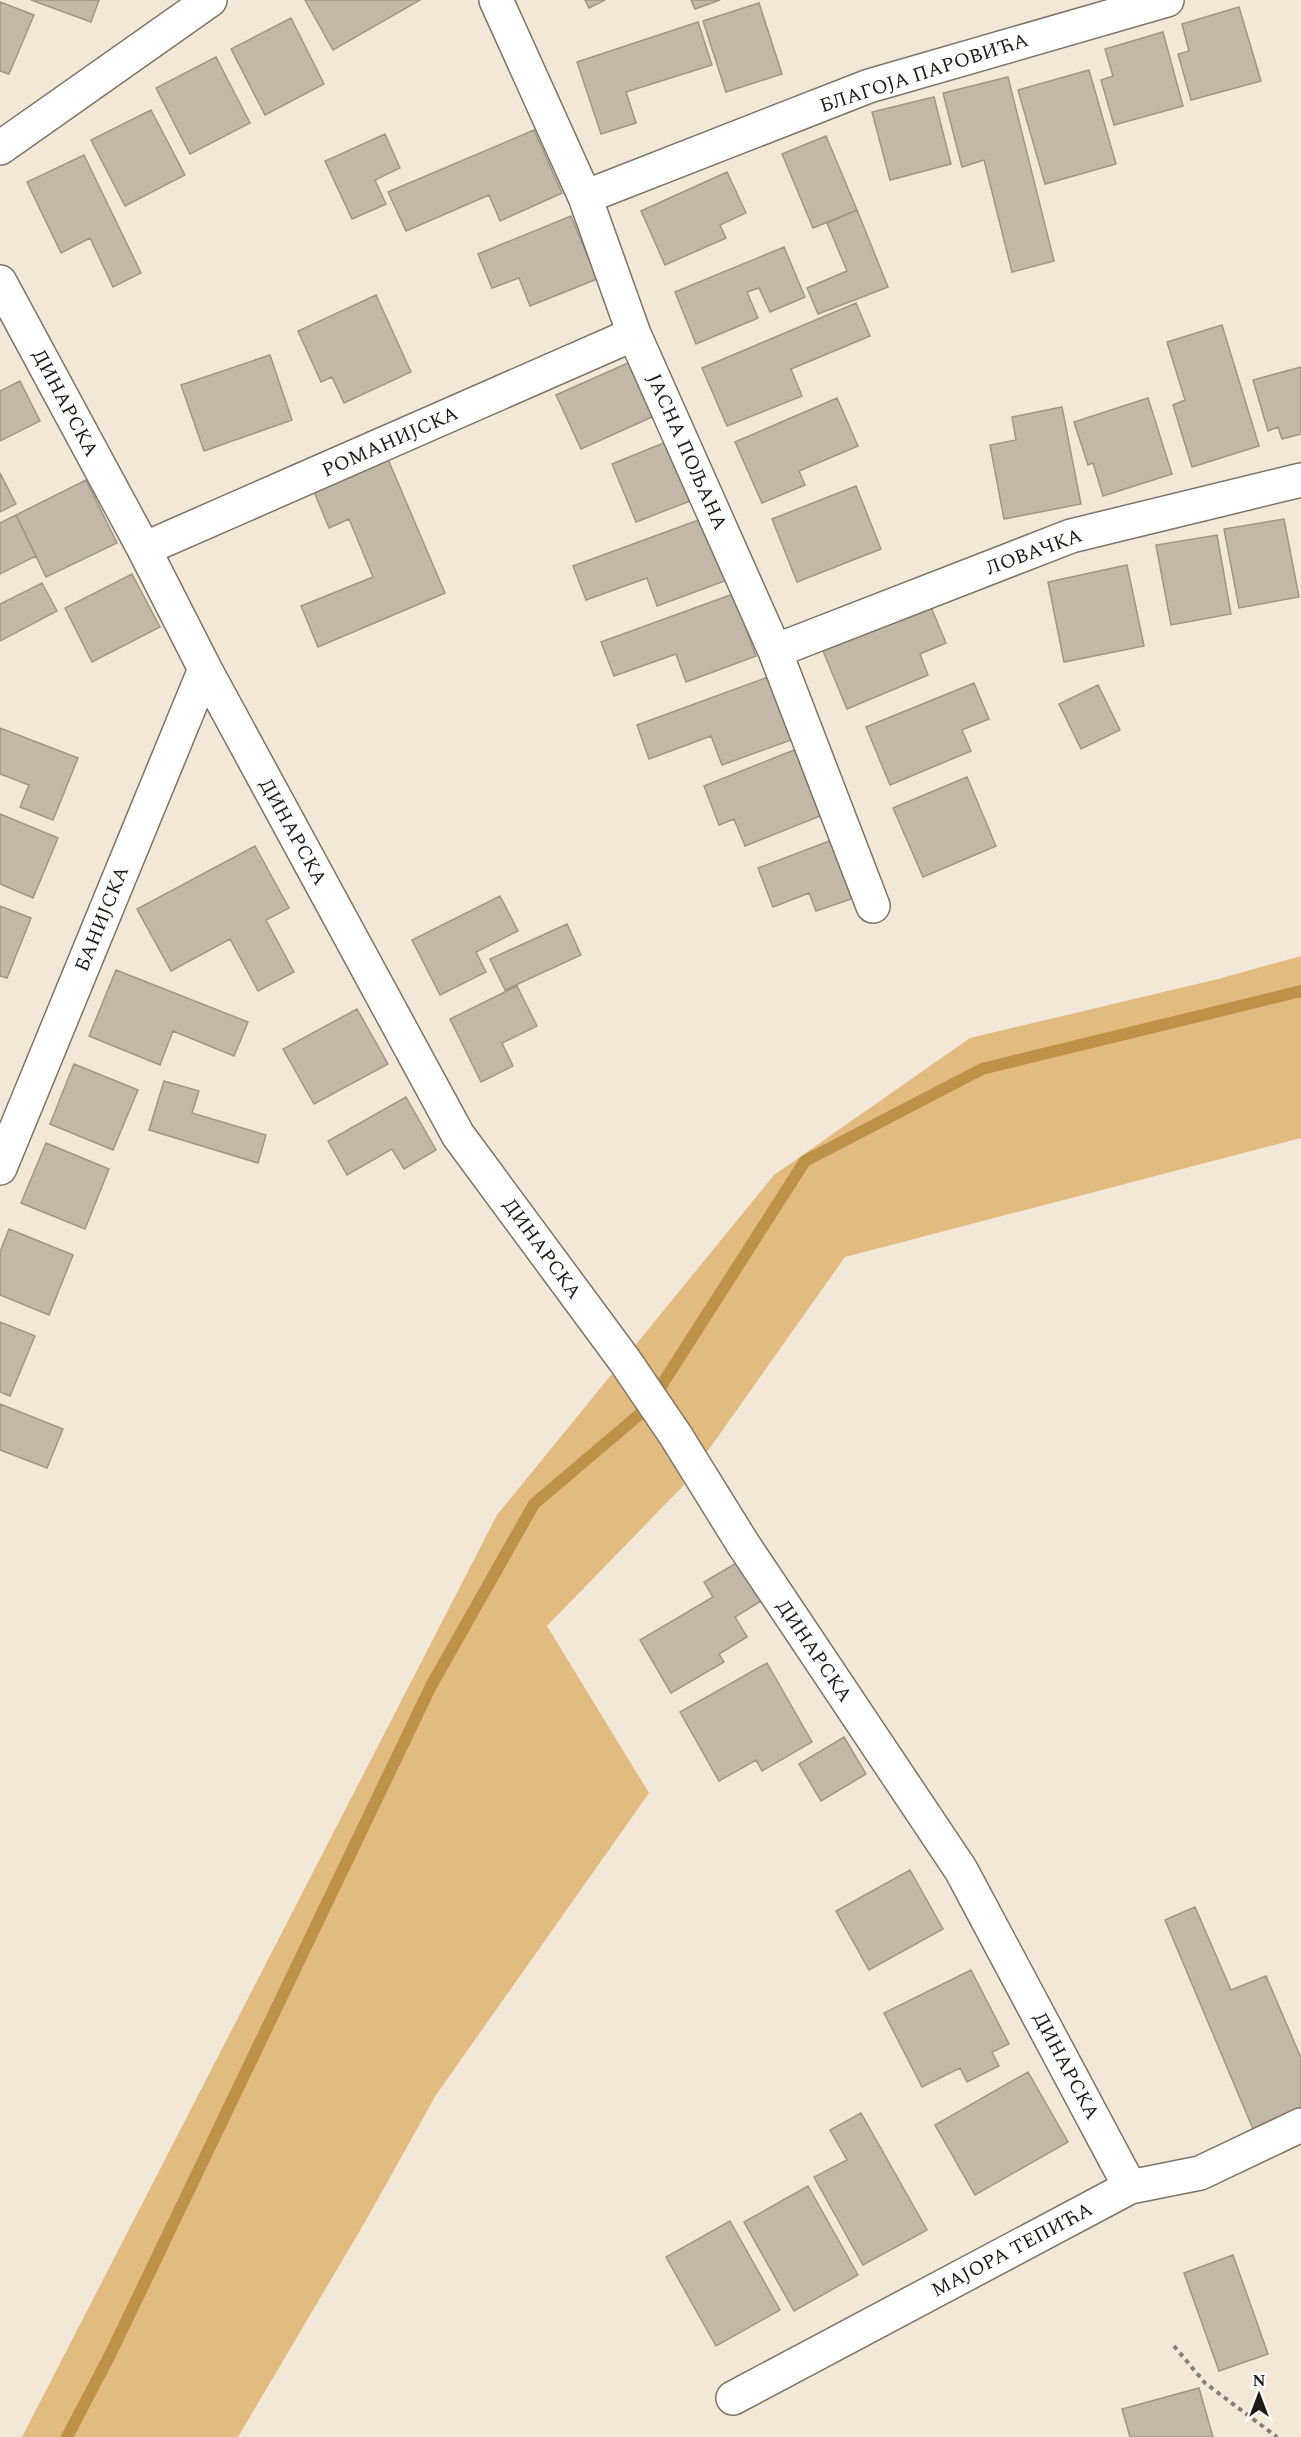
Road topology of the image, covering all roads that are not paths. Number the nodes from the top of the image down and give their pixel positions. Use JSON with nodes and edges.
{"nodes":[{"id":1,"x":210,"y":0,"type":"edge"},
{"id":2,"x":496,"y":0,"type":"edge"},
{"id":3,"x":1167,"y":0,"type":"edge"},
{"id":4,"x":0,"y":148,"type":"edge"},
{"id":5,"x":585,"y":197,"type":"junction"},
{"id":6,"x":0,"y":282,"type":"edge"},
{"id":7,"x":634,"y":334,"type":"junction"},
{"id":8,"x":1301,"y":480,"type":"edge"},
{"id":9,"x":144,"y":549,"type":"junction"},
{"id":10,"x":775,"y":651,"type":"junction"},
{"id":11,"x":205,"y":669,"type":"junction"},
{"id":12,"x":873,"y":906,"type":"dead end"},
{"id":13,"x":0,"y":1168,"type":"edge"},
{"id":14,"x":1301,"y":2125,"type":"edge"},
{"id":15,"x":1130,"y":2187,"type":"junction"},
{"id":16,"x":733,"y":2398,"type":"dead end"}],
"edges":[{"from":1,"to":4,"type":"street"},
{"from":2,"to":5,"type":"street","name":"ЈАСНА ПОЉАНА"},
{"from":3,"to":5,"type":"street","name":"БЛАГОЈА ПАРОВИЋА"},
{"from":5,"to":7,"type":"street","name":"ЈАСНА ПОЉАНА"},
{"from":6,"to":9,"type":"street","name":"ДИНАРСКА"},
{"from":7,"to":9,"type":"street","name":"РОМАНИЈСКА"},
{"from":7,"to":10,"type":"street","name":"ЈАСНА ПОЉАНА"},
{"from":8,"to":10,"type":"street","name":"ЛОВАЧКА"},
{"from":9,"to":11,"type":"street","name":"ДИНАРСКА"},
{"from":10,"to":12,"type":"street","name":"ЈАСНА ПОЉАНА"},
{"from":11,"to":13,"type":"street","name":"БАНИЈСКА"},
{"from":11,"to":15,"type":"street","name":"ДИНАРСКА"},
{"from":14,"to":15,"type":"street","name":"МАЈОРА ТЕПИЋА"},
{"from":15,"to":16,"type":"street","name":"МАЈОРА ТЕПИЋА"}]}
